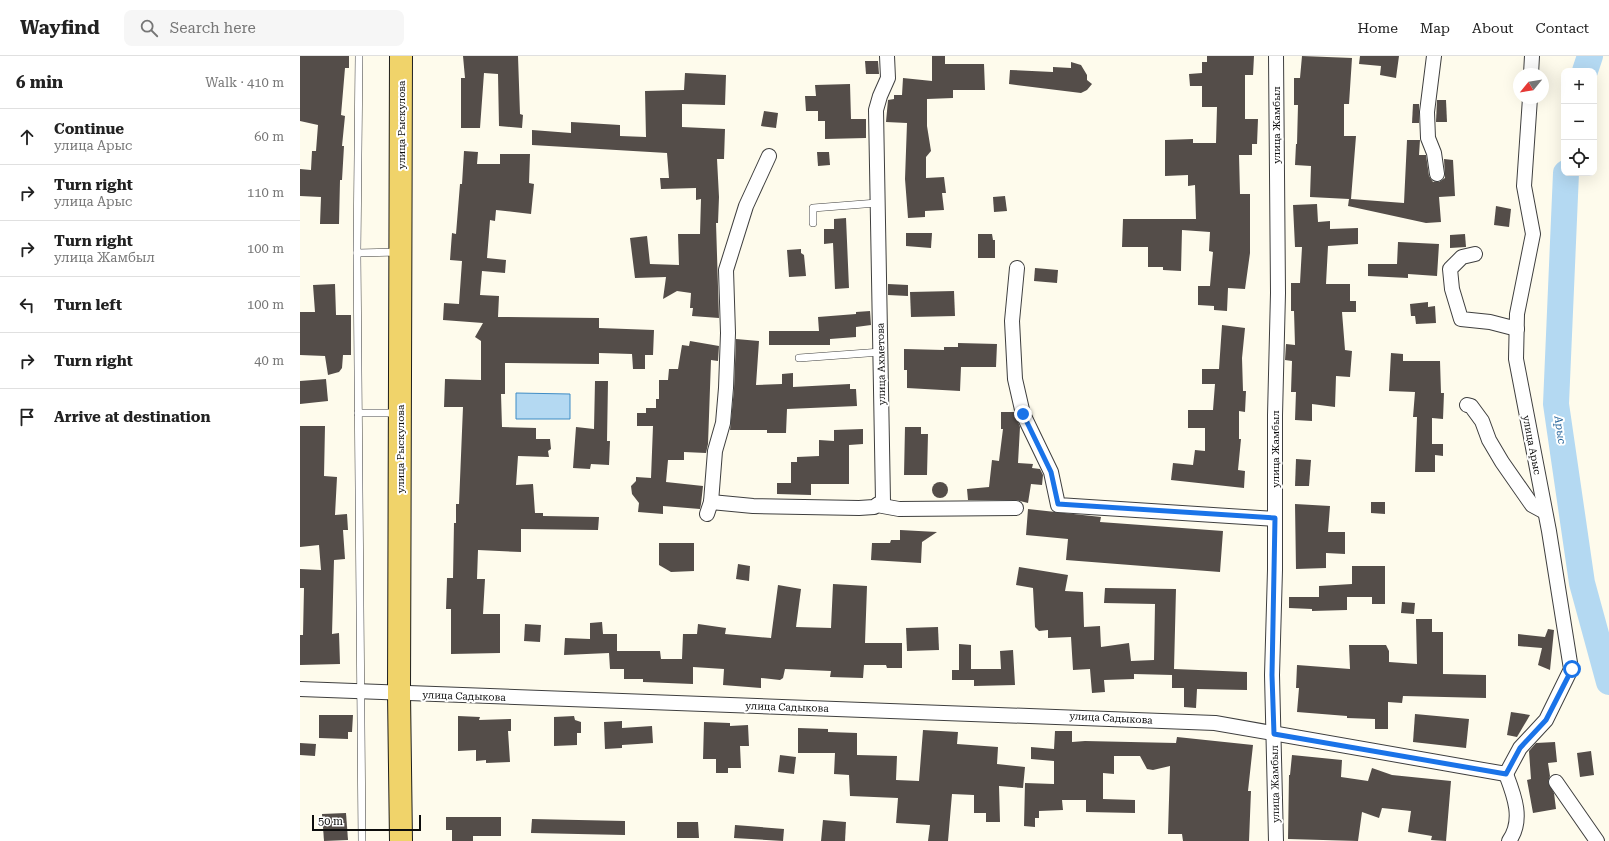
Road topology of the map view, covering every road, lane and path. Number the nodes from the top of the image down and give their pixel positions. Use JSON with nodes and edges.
{"nodes":[{"id":1,"x":359,"y":56,"type":"edge"},
{"id":2,"x":401,"y":56,"type":"edge"},
{"id":3,"x":887,"y":56,"type":"edge"},
{"id":4,"x":1276,"y":56,"type":"edge"},
{"id":5,"x":1434,"y":56,"type":"edge"},
{"id":6,"x":1532,"y":56,"type":"edge"},
{"id":7,"x":1531,"y":68,"type":"edge"},
{"id":8,"x":1530,"y":104,"type":"edge"},
{"id":9,"x":769,"y":156,"type":"dead end"},
{"id":10,"x":1437,"y":174,"type":"dead end"},
{"id":11,"x":877,"y":203,"type":"junction"},
{"id":12,"x":814,"y":223,"type":"dead end"},
{"id":13,"x":400,"y":252,"type":"junction"},
{"id":14,"x":357,"y":253,"type":"junction"},
{"id":15,"x":1475,"y":254,"type":"dead end"},
{"id":16,"x":1017,"y":268,"type":"dead end"},
{"id":17,"x":1517,"y":328,"type":"junction"},
{"id":18,"x":881,"y":352,"type":"junction"},
{"id":19,"x":799,"y":358,"type":"dead end"},
{"id":20,"x":1467,"y":405,"type":"dead end"},
{"id":21,"x":358,"y":413,"type":"junction"},
{"id":22,"x":400,"y":413,"type":"junction"},
{"id":23,"x":877,"y":505,"type":"junction"},
{"id":24,"x":1016,"y":508,"type":"dead end"},
{"id":25,"x":1545,"y":512,"type":"junction"},
{"id":26,"x":1275,"y":518,"type":"junction"},
{"id":27,"x":300,"y":689,"type":"edge"},
{"id":28,"x":361,"y":692,"type":"junction"},
{"id":29,"x":399,"y":694,"type":"junction"},
{"id":30,"x":1274,"y":734,"type":"junction"},
{"id":31,"x":1506,"y":774,"type":"junction"},
{"id":32,"x":1556,"y":782,"type":"dead end"},
{"id":33,"x":362,"y":841,"type":"edge"},
{"id":34,"x":401,"y":841,"type":"edge"},
{"id":35,"x":1276,"y":841,"type":"edge"},
{"id":36,"x":1510,"y":841,"type":"edge"},
{"id":37,"x":1597,"y":841,"type":"edge"}],
"edges":[{"from":1,"to":14,"type":"lane"},
{"from":2,"to":13,"type":"main road","name":"улица Рыскулова"},
{"from":3,"to":11,"type":"street","name":"улица Ахметова"},
{"from":4,"to":26,"type":"street","name":"улица Жамбыл"},
{"from":5,"to":10,"type":"street"},
{"from":6,"to":7,"type":"street"},
{"from":8,"to":17,"type":"street","name":"улица Арыс"},
{"from":9,"to":23,"type":"street"},
{"from":11,"to":12,"type":"lane"},
{"from":11,"to":18,"type":"street","name":"улица Ахметова"},
{"from":13,"to":14,"type":"lane"},
{"from":13,"to":22,"type":"main road","name":"улица Рыскулова"},
{"from":14,"to":21,"type":"lane"},
{"from":15,"to":17,"type":"street"},
{"from":16,"to":26,"type":"street"},
{"from":17,"to":25,"type":"street","name":"улица Арыс"},
{"from":18,"to":19,"type":"lane"},
{"from":18,"to":23,"type":"street","name":"улица Ахметова"},
{"from":20,"to":25,"type":"street"},
{"from":21,"to":22,"type":"lane"},
{"from":21,"to":28,"type":"lane"},
{"from":22,"to":29,"type":"main road","name":"улица Рыскулова"},
{"from":23,"to":24,"type":"street"},
{"from":25,"to":31,"type":"street","name":"улица Арыс"},
{"from":26,"to":30,"type":"street","name":"улица Жамбыл"},
{"from":27,"to":28,"type":"street","name":"улица Садыкова"},
{"from":28,"to":29,"type":"street","name":"улица Садыкова"},
{"from":28,"to":33,"type":"lane"},
{"from":29,"to":30,"type":"street","name":"улица Садыкова"},
{"from":29,"to":34,"type":"main road","name":"улица Рыскулова"},
{"from":30,"to":31,"type":"street"},
{"from":30,"to":35,"type":"street","name":"улица Жамбыл"},
{"from":31,"to":36,"type":"street"},
{"from":32,"to":37,"type":"street"}]}
